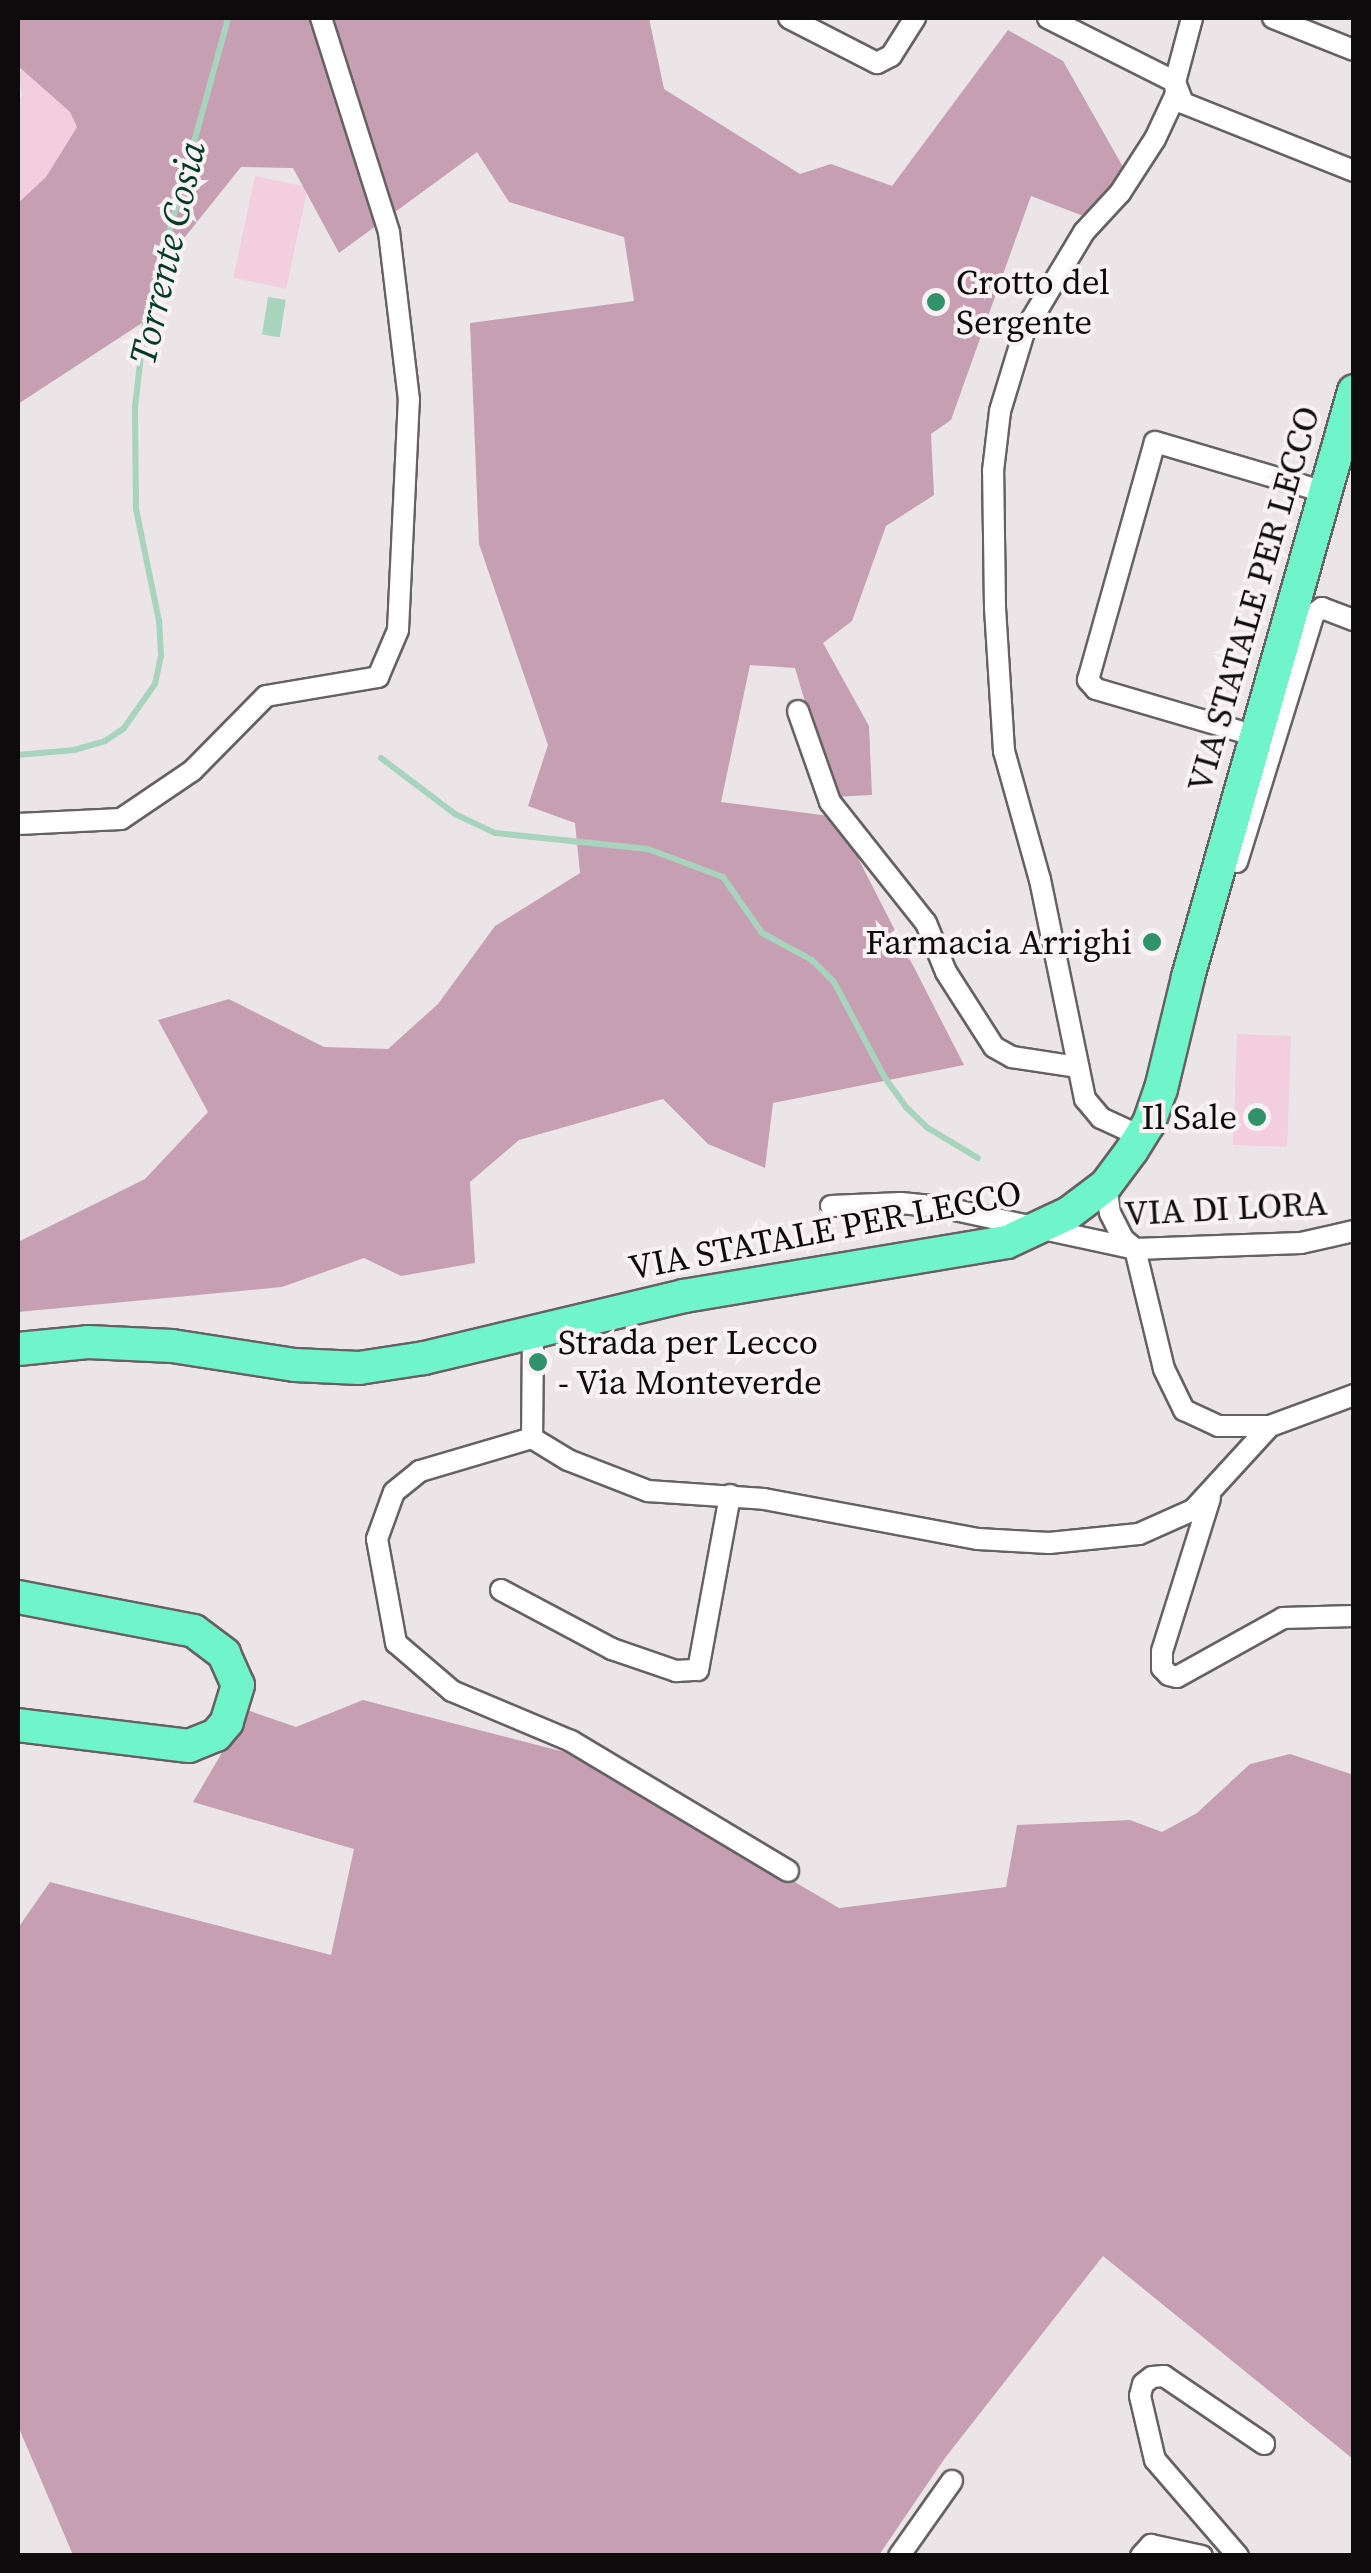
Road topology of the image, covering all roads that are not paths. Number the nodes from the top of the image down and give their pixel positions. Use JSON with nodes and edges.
{"nodes":[{"id":1,"x":321,"y":18,"type":"edge"},
{"id":2,"x":789,"y":18,"type":"edge"},
{"id":3,"x":915,"y":18,"type":"edge"},
{"id":4,"x":1048,"y":18,"type":"edge"},
{"id":5,"x":1192,"y":18,"type":"edge"},
{"id":6,"x":1272,"y":18,"type":"edge"},
{"id":7,"x":1354,"y":50,"type":"edge"},
{"id":8,"x":1175,"y":82,"type":"junction"},
{"id":9,"x":1354,"y":171,"type":"edge"},
{"id":10,"x":1354,"y":390,"type":"edge"},
{"id":11,"x":1325,"y":492,"type":"junction"},
{"id":12,"x":1354,"y":620,"type":"edge"},
{"id":13,"x":798,"y":711,"type":"dead end"},
{"id":14,"x":1256,"y":736,"type":"junction"},
{"id":15,"x":18,"y":824,"type":"edge"},
{"id":16,"x":1199,"y":938,"type":"junction"},
{"id":17,"x":1078,"y":1067,"type":"junction"},
{"id":18,"x":1140,"y":1136,"type":"junction"},
{"id":19,"x":1106,"y":1184,"type":"junction"},
{"id":20,"x":831,"y":1206,"type":"dead end"},
{"id":21,"x":1043,"y":1228,"type":"junction"},
{"id":22,"x":1354,"y":1231,"type":"edge"},
{"id":23,"x":1135,"y":1249,"type":"junction"},
{"id":24,"x":533,"y":1331,"type":"junction"},
{"id":25,"x":18,"y":1349,"type":"edge"},
{"id":26,"x":1354,"y":1396,"type":"edge"},
{"id":27,"x":1270,"y":1426,"type":"junction"},
{"id":28,"x":532,"y":1438,"type":"junction"},
{"id":29,"x":1212,"y":1492,"type":"junction"},
{"id":30,"x":730,"y":1495,"type":"junction"},
{"id":31,"x":501,"y":1590,"type":"dead end"},
{"id":32,"x":18,"y":1598,"type":"edge"},
{"id":33,"x":1354,"y":1616,"type":"edge"},
{"id":34,"x":18,"y":1725,"type":"edge"},
{"id":35,"x":788,"y":1871,"type":"dead end"},
{"id":36,"x":1264,"y":2444,"type":"dead end"},
{"id":37,"x":952,"y":2481,"type":"dead end"},
{"id":38,"x":899,"y":2556,"type":"edge"},
{"id":39,"x":1140,"y":2556,"type":"edge"},
{"id":40,"x":1202,"y":2556,"type":"edge"},
{"id":41,"x":1238,"y":2556,"type":"edge"}],
"edges":[{"from":1,"to":15,"type":"street"},
{"from":2,"to":3,"type":"street"},
{"from":4,"to":8,"type":"street"},
{"from":5,"to":8,"type":"street"},
{"from":6,"to":7,"type":"street"},
{"from":8,"to":9,"type":"street"},
{"from":8,"to":17,"type":"street"},
{"from":10,"to":11,"type":"main road","name":"VIA STATALE PER LECCO"},
{"from":11,"to":14,"type":"main road","name":"VIA STATALE PER LECCO"},
{"from":11,"to":14,"type":"street"},
{"from":12,"to":16,"type":"street"},
{"from":13,"to":17,"type":"street"},
{"from":14,"to":16,"type":"main road","name":"VIA STATALE PER LECCO"},
{"from":16,"to":18,"type":"main road","name":"VIA STATALE PER LECCO"},
{"from":17,"to":18,"type":"street"},
{"from":18,"to":19,"type":"main road","name":"VIA STATALE PER LECCO"},
{"from":19,"to":21,"type":"main road","name":"VIA STATALE PER LECCO"},
{"from":19,"to":23,"type":"street"},
{"from":20,"to":21,"type":"street","name":"VIA DI LORA"},
{"from":21,"to":23,"type":"street","name":"VIA DI LORA"},
{"from":21,"to":24,"type":"main road","name":"VIA STATALE PER LECCO"},
{"from":22,"to":23,"type":"street","name":"VIA DI LORA"},
{"from":23,"to":27,"type":"street"},
{"from":24,"to":25,"type":"main road","name":"VIA STATALE PER LECCO"},
{"from":24,"to":28,"type":"street"},
{"from":26,"to":27,"type":"street"},
{"from":27,"to":29,"type":"street"},
{"from":28,"to":30,"type":"street"},
{"from":28,"to":35,"type":"street"},
{"from":29,"to":30,"type":"street"},
{"from":29,"to":33,"type":"street"},
{"from":30,"to":31,"type":"street"},
{"from":32,"to":34,"type":"main road"},
{"from":36,"to":41,"type":"street"},
{"from":37,"to":38,"type":"street"},
{"from":39,"to":40,"type":"street"}]}
